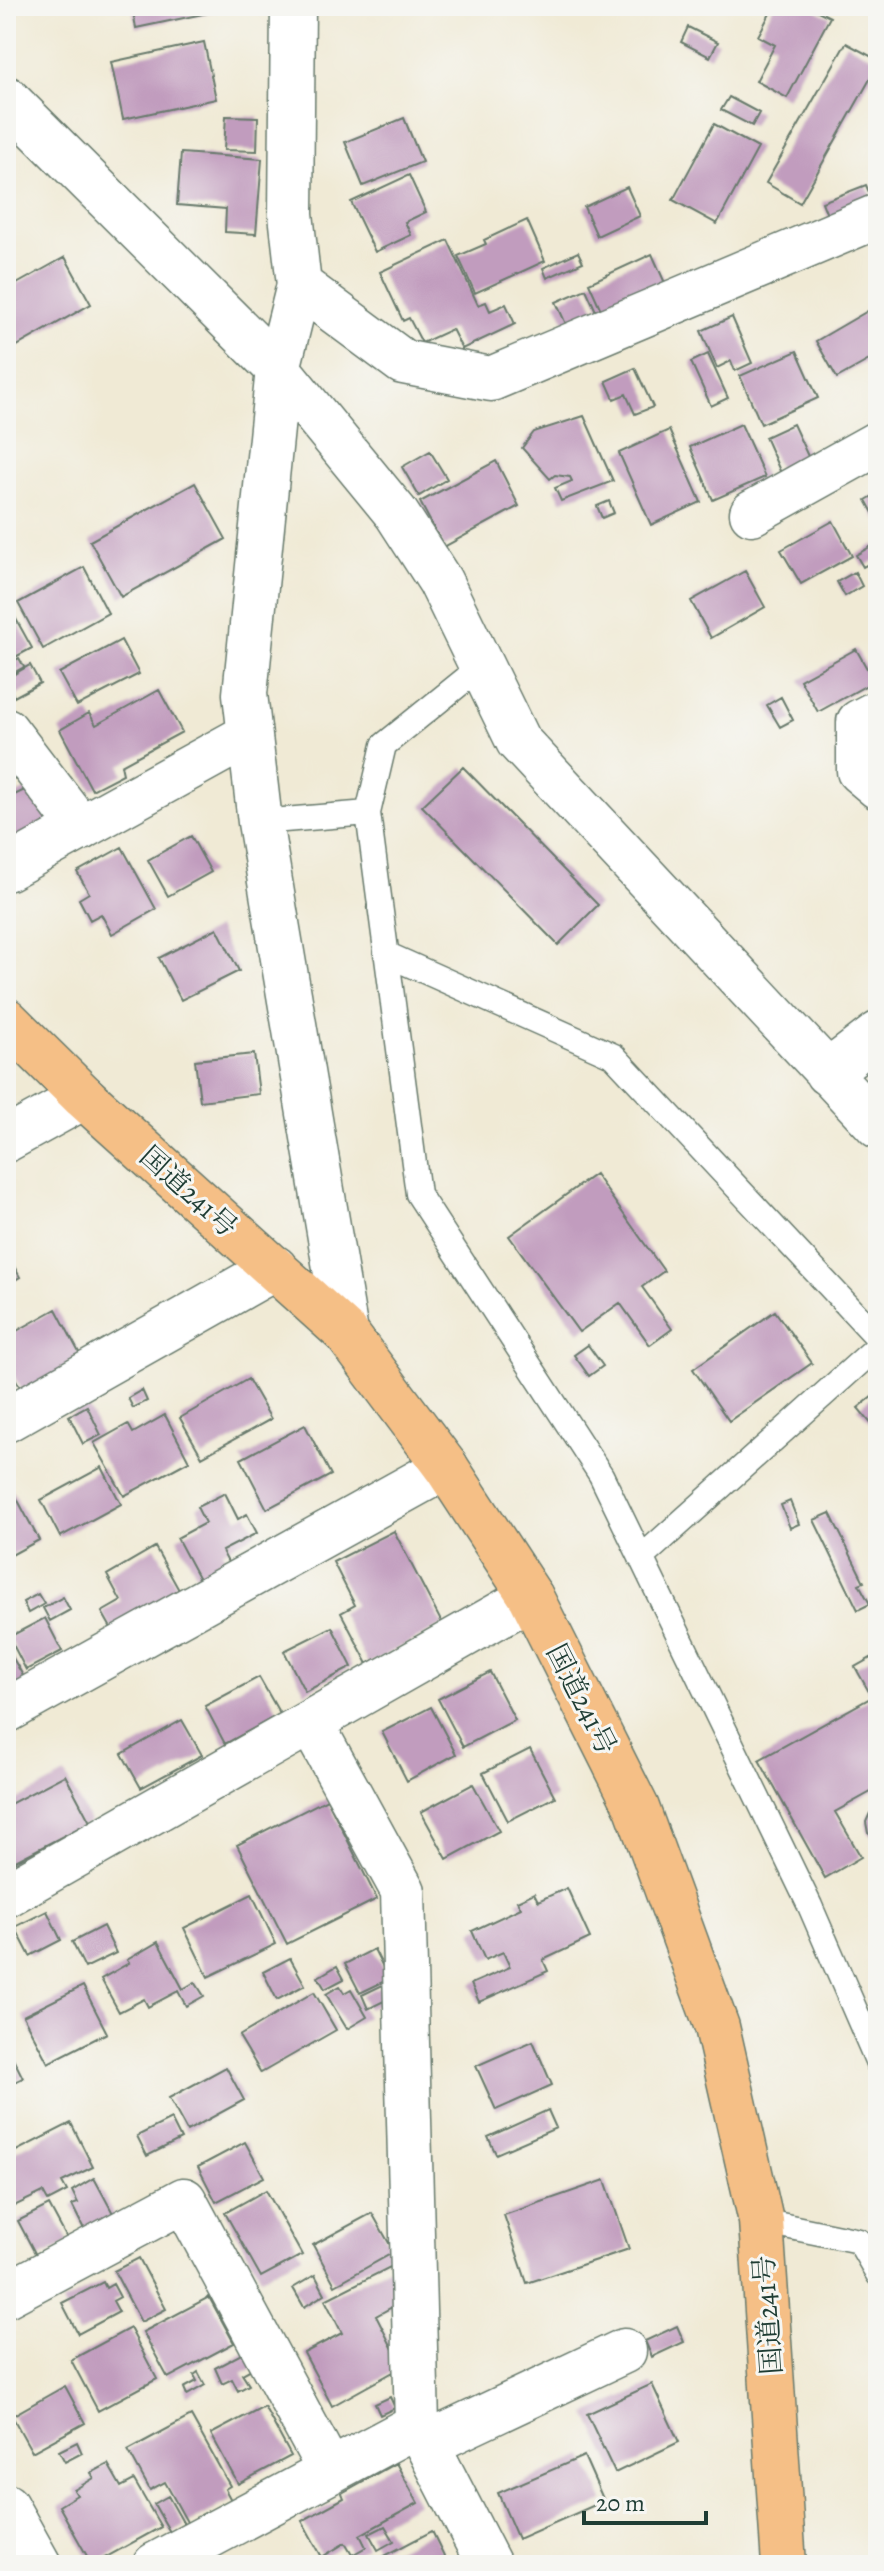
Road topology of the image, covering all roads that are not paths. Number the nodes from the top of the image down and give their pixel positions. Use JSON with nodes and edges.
{"nodes":[{"id":1,"x":293,"y":6,"type":"edge"},
{"id":2,"x":7,"y":102,"type":"edge"},
{"id":3,"x":878,"y":216,"type":"edge"},
{"id":4,"x":299,"y":285,"type":"junction"},
{"id":5,"x":278,"y":369,"type":"junction"},
{"id":6,"x":878,"y":443,"type":"edge"},
{"id":7,"x":752,"y":513,"type":"dead end"},
{"id":8,"x":483,"y":665,"type":"junction"},
{"id":9,"x":878,"y":712,"type":"edge"},
{"id":10,"x":6,"y":730,"type":"edge"},
{"id":11,"x":249,"y":735,"type":"junction"},
{"id":12,"x":878,"y":787,"type":"edge"},
{"id":13,"x":368,"y":813,"type":"junction"},
{"id":14,"x":260,"y":822,"type":"junction"},
{"id":15,"x":81,"y":828,"type":"junction"},
{"id":16,"x":6,"y":869,"type":"edge"},
{"id":17,"x":386,"y":954,"type":"junction"},
{"id":18,"x":6,"y":1020,"type":"edge"},
{"id":19,"x":878,"y":1034,"type":"edge"},
{"id":20,"x":827,"y":1073,"type":"junction"},
{"id":21,"x":84,"y":1097,"type":"junction"},
{"id":22,"x":878,"y":1126,"type":"edge"},
{"id":23,"x":6,"y":1140,"type":"edge"},
{"id":24,"x":275,"y":1268,"type":"junction"},
{"id":25,"x":346,"y":1333,"type":"junction"},
{"id":26,"x":878,"y":1338,"type":"edge"},
{"id":27,"x":878,"y":1346,"type":"edge"},
{"id":28,"x":6,"y":1420,"type":"edge"},
{"id":29,"x":446,"y":1467,"type":"junction"},
{"id":30,"x":641,"y":1558,"type":"junction"},
{"id":31,"x":531,"y":1597,"type":"junction"},
{"id":32,"x":6,"y":1711,"type":"edge"},
{"id":33,"x":311,"y":1723,"type":"junction"},
{"id":34,"x":6,"y":1895,"type":"edge"},
{"id":35,"x":878,"y":2063,"type":"edge"},
{"id":36,"x":761,"y":2221,"type":"junction"},
{"id":37,"x":878,"y":2274,"type":"edge"},
{"id":38,"x":6,"y":2295,"type":"edge"},
{"id":39,"x":624,"y":2351,"type":"dead end"},
{"id":40,"x":422,"y":2435,"type":"junction"},
{"id":41,"x":330,"y":2471,"type":"junction"},
{"id":42,"x":6,"y":2506,"type":"edge"},
{"id":43,"x":39,"y":2565,"type":"edge"},
{"id":44,"x":155,"y":2565,"type":"edge"},
{"id":45,"x":489,"y":2565,"type":"edge"},
{"id":46,"x":784,"y":2565,"type":"edge"}],
"edges":[{"from":1,"to":4,"type":"street"},
{"from":2,"to":5,"type":"street"},
{"from":3,"to":4,"type":"street"},
{"from":4,"to":5,"type":"street"},
{"from":5,"to":8,"type":"street"},
{"from":5,"to":11,"type":"street"},
{"from":6,"to":7,"type":"street"},
{"from":8,"to":13,"type":"lane"},
{"from":8,"to":20,"type":"street"},
{"from":9,"to":12,"type":"street"},
{"from":10,"to":15,"type":"street"},
{"from":11,"to":14,"type":"street"},
{"from":11,"to":15,"type":"street"},
{"from":13,"to":14,"type":"lane"},
{"from":13,"to":17,"type":"lane"},
{"from":14,"to":25,"type":"street"},
{"from":15,"to":16,"type":"street"},
{"from":17,"to":26,"type":"lane"},
{"from":17,"to":30,"type":"lane"},
{"from":18,"to":21,"type":"highway","name":"国道241号"},
{"from":19,"to":20,"type":"street"},
{"from":20,"to":22,"type":"street"},
{"from":21,"to":23,"type":"street"},
{"from":21,"to":24,"type":"highway","name":"国道241号"},
{"from":24,"to":25,"type":"highway","name":"国道241号"},
{"from":24,"to":28,"type":"street"},
{"from":25,"to":29,"type":"highway","name":"国道241号"},
{"from":27,"to":30,"type":"lane"},
{"from":29,"to":31,"type":"highway","name":"国道241号"},
{"from":29,"to":32,"type":"street"},
{"from":30,"to":35,"type":"lane"},
{"from":31,"to":33,"type":"street"},
{"from":31,"to":36,"type":"highway","name":"国道241号"},
{"from":33,"to":34,"type":"street"},
{"from":33,"to":40,"type":"street"},
{"from":36,"to":37,"type":"lane"},
{"from":36,"to":46,"type":"highway","name":"国道241号"},
{"from":38,"to":41,"type":"street"},
{"from":39,"to":40,"type":"street"},
{"from":40,"to":41,"type":"street"},
{"from":40,"to":45,"type":"street"},
{"from":41,"to":44,"type":"street"},
{"from":42,"to":43,"type":"street"}]}
